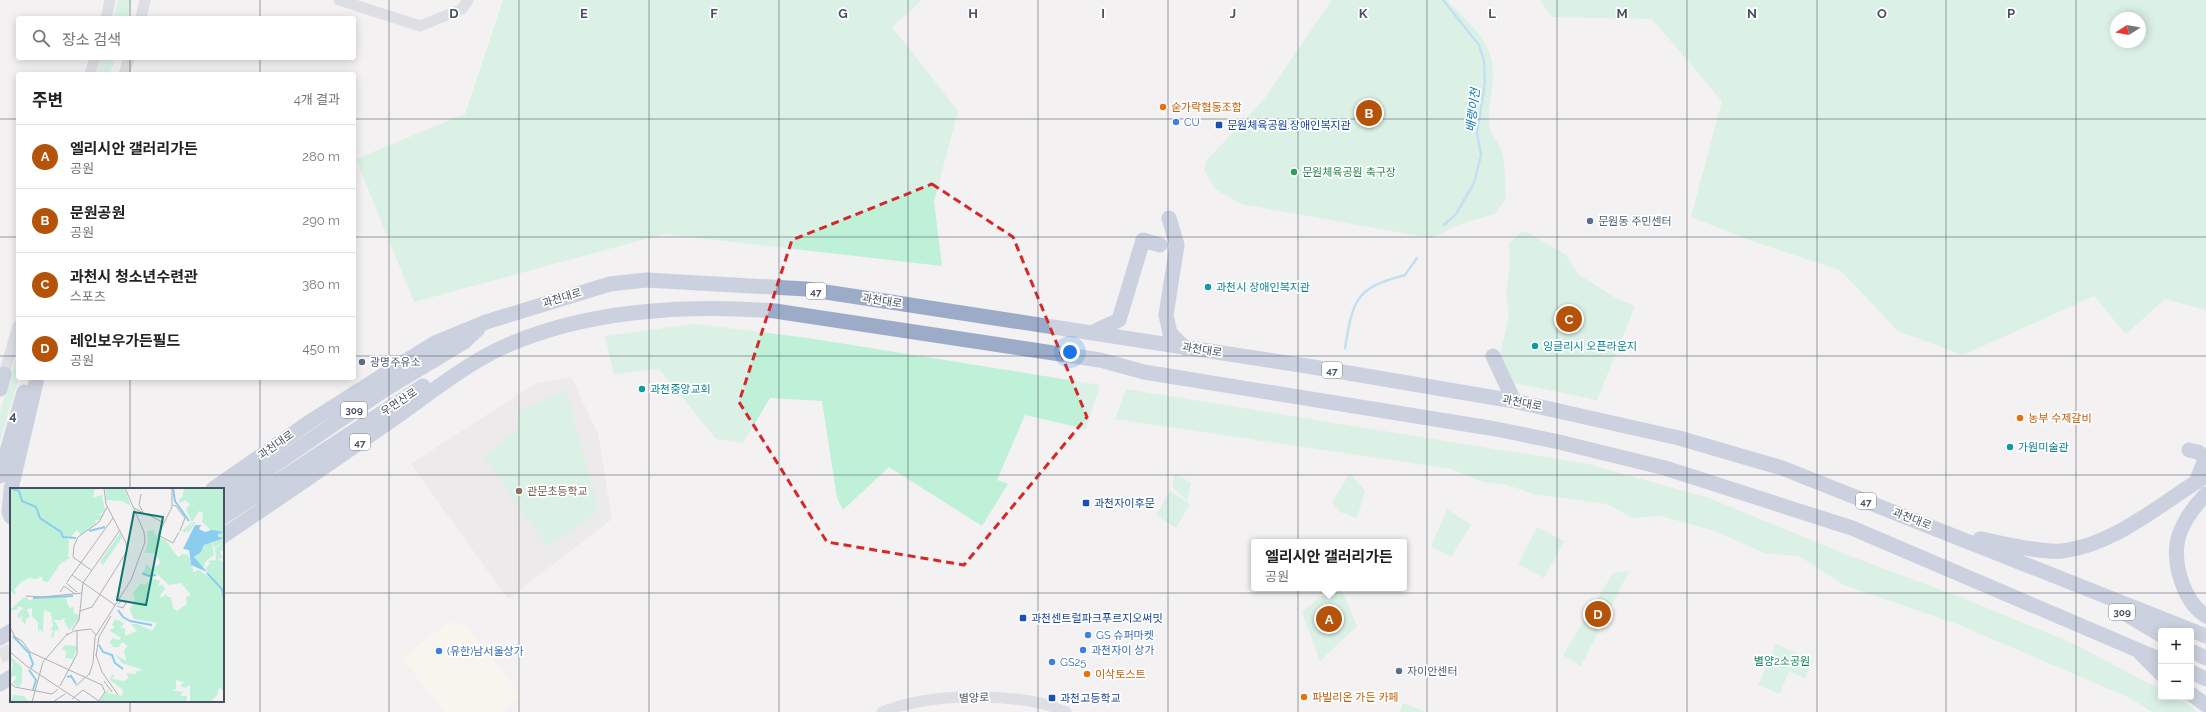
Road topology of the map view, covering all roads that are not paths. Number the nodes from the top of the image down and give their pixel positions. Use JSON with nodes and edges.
{"nodes":[{"id":1,"x":107,"y":0,"type":"edge"},
{"id":2,"x":110,"y":0,"type":"edge"},
{"id":3,"x":141,"y":0,"type":"edge"},
{"id":4,"x":145,"y":0,"type":"edge"},
{"id":5,"x":339,"y":0,"type":"edge"},
{"id":6,"x":468,"y":0,"type":"edge"},
{"id":7,"x":106,"y":16,"type":"edge"},
{"id":8,"x":106,"y":16,"type":"edge"},
{"id":9,"x":141,"y":16,"type":"edge"},
{"id":10,"x":94,"y":60,"type":"edge"},
{"id":11,"x":128,"y":60,"type":"edge"},
{"id":12,"x":91,"y":72,"type":"edge"},
{"id":13,"x":125,"y":72,"type":"edge"},
{"id":14,"x":1169,"y":218,"type":"dead end"},
{"id":15,"x":1160,"y":245,"type":"dead end"},
{"id":16,"x":486,"y":322,"type":"junction"},
{"id":17,"x":16,"y":333,"type":"edge"},
{"id":18,"x":1091,"y":333,"type":"junction"},
{"id":19,"x":1184,"y":348,"type":"junction"},
{"id":20,"x":499,"y":350,"type":"junction"},
{"id":21,"x":1493,"y":356,"type":"dead end"},
{"id":22,"x":4,"y":374,"type":"joint"},
{"id":23,"x":27,"y":380,"type":"edge"},
{"id":24,"x":37,"y":380,"type":"edge"},
{"id":25,"x":0,"y":389,"type":"edge"},
{"id":26,"x":1514,"y":401,"type":"junction"},
{"id":27,"x":2189,"y":450,"type":"dead end"},
{"id":28,"x":2206,"y":470,"type":"edge"},
{"id":29,"x":0,"y":476,"type":"edge"},
{"id":30,"x":2201,"y":479,"type":"edge"},
{"id":31,"x":11,"y":488,"type":"edge"},
{"id":32,"x":214,"y":488,"type":"edge"},
{"id":33,"x":2206,"y":494,"type":"edge"},
{"id":34,"x":224,"y":499,"type":"edge"},
{"id":35,"x":10,"y":501,"type":"edge"},
{"id":36,"x":10,"y":514,"type":"edge"},
{"id":37,"x":224,"y":516,"type":"edge"},
{"id":38,"x":224,"y":535,"type":"edge"},
{"id":39,"x":1954,"y":535,"type":"junction"},
{"id":40,"x":2082,"y":588,"type":"junction"},
{"id":41,"x":2206,"y":616,"type":"edge"},
{"id":42,"x":10,"y":632,"type":"edge"},
{"id":43,"x":2158,"y":633,"type":"edge"},
{"id":44,"x":2206,"y":636,"type":"edge"},
{"id":45,"x":0,"y":638,"type":"edge"},
{"id":46,"x":2136,"y":649,"type":"junction"},
{"id":47,"x":2194,"y":652,"type":"edge"},
{"id":48,"x":2206,"y":658,"type":"edge"},
{"id":49,"x":2158,"y":659,"type":"edge"},
{"id":50,"x":2158,"y":671,"type":"edge"},
{"id":51,"x":2194,"y":673,"type":"edge"},
{"id":52,"x":10,"y":678,"type":"edge"},
{"id":53,"x":2206,"y":679,"type":"edge"},
{"id":54,"x":0,"y":684,"type":"edge"},
{"id":55,"x":2194,"y":696,"type":"edge"},
{"id":56,"x":2206,"y":705,"type":"edge"},
{"id":57,"x":882,"y":712,"type":"edge"},
{"id":58,"x":1066,"y":712,"type":"edge"}],
"edges":[{"from":1,"to":7,"type":"street"},
{"from":2,"to":8,"type":"street"},
{"from":3,"to":9,"type":"street"},
{"from":4,"to":9,"type":"street"},
{"from":5,"to":6,"type":"street"},
{"from":10,"to":12,"type":"street"},
{"from":11,"to":13,"type":"street"},
{"from":14,"to":19,"type":"highway"},
{"from":15,"to":18,"type":"highway"},
{"from":16,"to":18,"type":"highway","name":"과천대로","number":"47"},
{"from":16,"to":32,"type":"highway","name":"과천대로","number":"47"},
{"from":16,"to":34,"type":"highway","name":"우면산로","number":"309"},
{"from":17,"to":22,"type":"street"},
{"from":18,"to":19,"type":"highway","name":"과천대로","number":"47"},
{"from":19,"to":26,"type":"highway","name":"과천대로","number":"47"},
{"from":20,"to":37,"type":"highway","name":"우면산로","number":"309"},
{"from":20,"to":38,"type":"highway","number":"47"},
{"from":20,"to":46,"type":"highway","number":"47"},
{"from":21,"to":26,"type":"highway"},
{"from":22,"to":25,"type":"highway"},
{"from":23,"to":29,"type":"highway"},
{"from":24,"to":31,"type":"highway"},
{"from":26,"to":39,"type":"highway","name":"과천대로","number":"47"},
{"from":27,"to":30,"type":"highway"},
{"from":28,"to":30,"type":"highway"},
{"from":30,"to":39,"type":"highway"},
{"from":33,"to":41,"type":"highway"},
{"from":35,"to":36,"type":"highway"},
{"from":39,"to":40,"type":"highway","name":"과천대로","number":"47"},
{"from":40,"to":43,"type":"highway","number":"309"},
{"from":40,"to":44,"type":"highway","name":"과천대로","number":"47"},
{"from":42,"to":45,"type":"highway"},
{"from":46,"to":49,"type":"highway","number":"47"},
{"from":46,"to":50,"type":"highway"},
{"from":47,"to":48,"type":"highway"},
{"from":51,"to":53,"type":"highway"},
{"from":52,"to":54,"type":"highway"},
{"from":55,"to":56,"type":"highway"},
{"from":57,"to":58,"type":"street","name":"별양로"}]}
